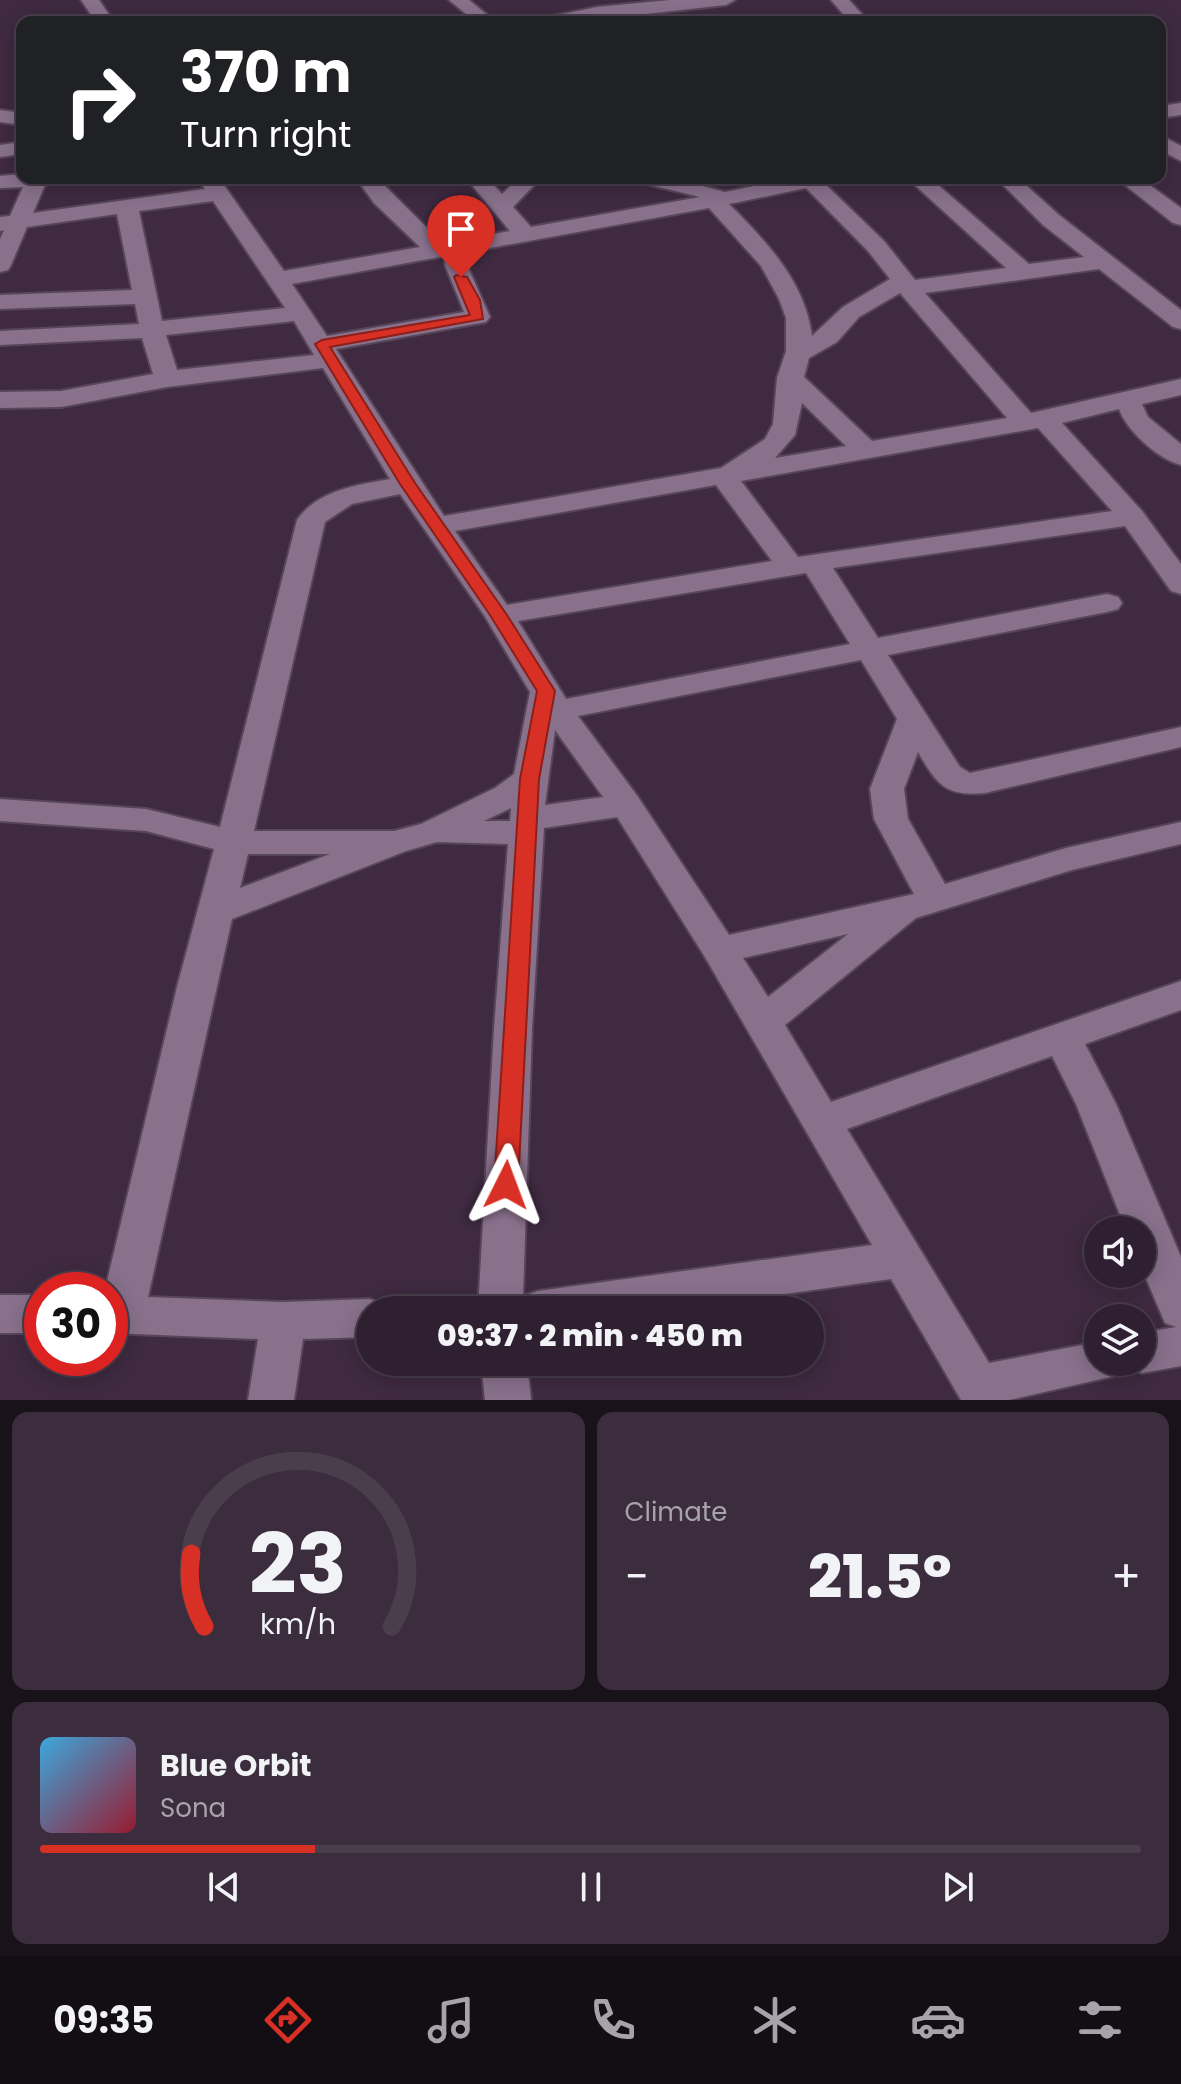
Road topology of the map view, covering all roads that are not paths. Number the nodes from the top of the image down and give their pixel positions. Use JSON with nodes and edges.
{"nodes":[{"id":1,"x":458,"y":0,"type":"edge"},
{"id":2,"x":726,"y":0,"type":"edge"},
{"id":3,"x":840,"y":0,"type":"edge"},
{"id":4,"x":479,"y":16,"type":"edge"},
{"id":5,"x":580,"y":16,"type":"edge"},
{"id":6,"x":855,"y":16,"type":"edge"},
{"id":7,"x":33,"y":184,"type":"edge"},
{"id":8,"x":371,"y":184,"type":"edge"},
{"id":9,"x":481,"y":184,"type":"edge"},
{"id":10,"x":525,"y":184,"type":"edge"},
{"id":11,"x":654,"y":184,"type":"edge"},
{"id":12,"x":670,"y":184,"type":"edge"},
{"id":13,"x":792,"y":184,"type":"edge"},
{"id":14,"x":820,"y":184,"type":"edge"},
{"id":15,"x":924,"y":184,"type":"edge"},
{"id":16,"x":1012,"y":184,"type":"edge"},
{"id":17,"x":1134,"y":184,"type":"edge"},
{"id":18,"x":213,"y":186,"type":"edge"},
{"id":19,"x":724,"y":199,"type":"junction"},
{"id":20,"x":500,"y":207,"type":"junction"},
{"id":21,"x":127,"y":208,"type":"junction"},
{"id":22,"x":677,"y":208,"type":"junction"},
{"id":23,"x":1181,"y":218,"type":"edge"},
{"id":24,"x":9,"y":223,"type":"edge"},
{"id":25,"x":526,"y":235,"type":"junction"},
{"id":26,"x":447,"y":249,"type":"junction"},
{"id":27,"x":1104,"y":261,"type":"junction"},
{"id":28,"x":0,"y":265,"type":"edge"},
{"id":29,"x":1022,"y":270,"type":"junction"},
{"id":30,"x":279,"y":279,"type":"junction"},
{"id":31,"x":905,"y":285,"type":"junction"},
{"id":32,"x":145,"y":297,"type":"junction"},
{"id":33,"x":0,"y":302,"type":"edge"},
{"id":34,"x":301,"y":313,"type":"junction"},
{"id":35,"x":1181,"y":322,"type":"edge"},
{"id":36,"x":152,"y":330,"type":"junction"},
{"id":37,"x":0,"y":338,"type":"edge"},
{"id":38,"x":327,"y":352,"type":"junction"},
{"id":39,"x":794,"y":366,"type":"junction"},
{"id":40,"x":167,"y":379,"type":"junction"},
{"id":41,"x":1181,"y":387,"type":"edge"},
{"id":42,"x":0,"y":400,"type":"edge"},
{"id":43,"x":1128,"y":400,"type":"junction"},
{"id":44,"x":1035,"y":421,"type":"junction"},
{"id":45,"x":866,"y":450,"type":"junction"},
{"id":46,"x":1181,"y":457,"type":"edge"},
{"id":47,"x":724,"y":477,"type":"junction"},
{"id":48,"x":407,"y":484,"type":"junction"},
{"id":49,"x":1132,"y":517,"type":"junction"},
{"id":50,"x":437,"y":526,"type":"junction"},
{"id":51,"x":803,"y":565,"type":"junction"},
{"id":52,"x":1181,"y":585,"type":"edge"},
{"id":53,"x":1107,"y":603,"type":"dead end"},
{"id":54,"x":499,"y":615,"type":"junction"},
{"id":55,"x":872,"y":649,"type":"junction"},
{"id":56,"x":552,"y":700,"type":"junction"},
{"id":57,"x":914,"y":718,"type":"junction"},
{"id":58,"x":1181,"y":737,"type":"edge"},
{"id":59,"x":530,"y":779,"type":"junction"},
{"id":60,"x":626,"y":805,"type":"junction"},
{"id":61,"x":0,"y":810,"type":"edge"},
{"id":62,"x":528,"y":825,"type":"junction"},
{"id":63,"x":433,"y":832,"type":"junction"},
{"id":64,"x":1181,"y":833,"type":"edge"},
{"id":65,"x":233,"y":842,"type":"junction"},
{"id":66,"x":394,"y":843,"type":"junction"},
{"id":67,"x":920,"y":904,"type":"junction"},
{"id":68,"x":216,"y":911,"type":"junction"},
{"id":69,"x":720,"y":950,"type":"junction"},
{"id":70,"x":1181,"y":995,"type":"edge"},
{"id":71,"x":764,"y":1021,"type":"junction"},
{"id":72,"x":1062,"y":1037,"type":"junction"},
{"id":73,"x":823,"y":1121,"type":"junction"},
{"id":74,"x":904,"y":1259,"type":"junction"},
{"id":75,"x":126,"y":1272,"type":"edge"},
{"id":76,"x":501,"y":1296,"type":"edge"},
{"id":77,"x":638,"y":1296,"type":"edge"},
{"id":78,"x":1181,"y":1310,"type":"edge"},
{"id":79,"x":0,"y":1314,"type":"edge"},
{"id":80,"x":24,"y":1314,"type":"edge"},
{"id":81,"x":128,"y":1315,"type":"edge"},
{"id":82,"x":356,"y":1318,"type":"edge"},
{"id":83,"x":283,"y":1321,"type":"junction"},
{"id":84,"x":1181,"y":1346,"type":"edge"},
{"id":85,"x":1156,"y":1350,"type":"edge"},
{"id":86,"x":1084,"y":1366,"type":"edge"},
{"id":87,"x":505,"y":1376,"type":"edge"},
{"id":88,"x":982,"y":1392,"type":"edge"},
{"id":89,"x":271,"y":1400,"type":"edge"},
{"id":90,"x":508,"y":1400,"type":"edge"}],
"edges":[{"from":1,"to":4,"type":"street"},
{"from":2,"to":5,"type":"street"},
{"from":3,"to":6,"type":"street"},
{"from":7,"to":24,"type":"street"},
{"from":8,"to":26,"type":"street"},
{"from":9,"to":20,"type":"street"},
{"from":10,"to":20,"type":"street"},
{"from":11,"to":22,"type":"street"},
{"from":12,"to":19,"type":"street"},
{"from":13,"to":19,"type":"street"},
{"from":14,"to":31,"type":"street"},
{"from":15,"to":29,"type":"street"},
{"from":16,"to":27,"type":"street"},
{"from":17,"to":23,"type":"street"},
{"from":18,"to":21,"type":"street"},
{"from":18,"to":30,"type":"street"},
{"from":19,"to":22,"type":"street"},
{"from":19,"to":39,"type":"street"},
{"from":20,"to":25,"type":"street"},
{"from":21,"to":24,"type":"street"},
{"from":21,"to":32,"type":"street"},
{"from":22,"to":25,"type":"street"},
{"from":24,"to":28,"type":"street"},
{"from":25,"to":26,"type":"street"},
{"from":26,"to":30,"type":"street"},
{"from":26,"to":38,"type":"street"},
{"from":27,"to":29,"type":"street"},
{"from":27,"to":35,"type":"street"},
{"from":29,"to":31,"type":"street"},
{"from":30,"to":34,"type":"street"},
{"from":31,"to":39,"type":"street"},
{"from":31,"to":44,"type":"street"},
{"from":32,"to":33,"type":"street"},
{"from":32,"to":36,"type":"street"},
{"from":34,"to":36,"type":"street"},
{"from":34,"to":38,"type":"street"},
{"from":36,"to":37,"type":"street"},
{"from":36,"to":40,"type":"street"},
{"from":38,"to":40,"type":"street"},
{"from":38,"to":48,"type":"street"},
{"from":39,"to":45,"type":"street"},
{"from":39,"to":47,"type":"street"},
{"from":40,"to":42,"type":"street"},
{"from":41,"to":43,"type":"street"},
{"from":43,"to":44,"type":"street"},
{"from":43,"to":46,"type":"street"},
{"from":44,"to":45,"type":"street"},
{"from":44,"to":49,"type":"street"},
{"from":45,"to":47,"type":"street"},
{"from":47,"to":50,"type":"street"},
{"from":47,"to":51,"type":"street"},
{"from":48,"to":50,"type":"street"},
{"from":48,"to":65,"type":"street"},
{"from":49,"to":51,"type":"street"},
{"from":49,"to":52,"type":"street"},
{"from":50,"to":54,"type":"street"},
{"from":51,"to":54,"type":"street"},
{"from":51,"to":55,"type":"street"},
{"from":53,"to":55,"type":"street"},
{"from":54,"to":56,"type":"street"},
{"from":55,"to":56,"type":"street"},
{"from":55,"to":57,"type":"street"},
{"from":56,"to":59,"type":"street"},
{"from":56,"to":60,"type":"street"},
{"from":57,"to":58,"type":"street"},
{"from":57,"to":67,"type":"street"},
{"from":59,"to":62,"type":"street"},
{"from":59,"to":63,"type":"street"},
{"from":60,"to":62,"type":"street"},
{"from":60,"to":69,"type":"street"},
{"from":61,"to":65,"type":"street"},
{"from":62,"to":63,"type":"street"},
{"from":62,"to":76,"type":"street"},
{"from":63,"to":66,"type":"street"},
{"from":64,"to":67,"type":"street"},
{"from":65,"to":66,"type":"street"},
{"from":65,"to":68,"type":"street"},
{"from":66,"to":68,"type":"street"},
{"from":67,"to":69,"type":"street"},
{"from":67,"to":71,"type":"street"},
{"from":68,"to":75,"type":"street"},
{"from":69,"to":71,"type":"street"},
{"from":70,"to":72,"type":"street"},
{"from":71,"to":73,"type":"street"},
{"from":72,"to":73,"type":"street"},
{"from":72,"to":78,"type":"street"},
{"from":73,"to":74,"type":"street"},
{"from":74,"to":77,"type":"street"},
{"from":74,"to":88,"type":"street"},
{"from":79,"to":80,"type":"street"},
{"from":81,"to":83,"type":"street"},
{"from":82,"to":83,"type":"street"},
{"from":83,"to":89,"type":"street"},
{"from":84,"to":85,"type":"street"},
{"from":86,"to":88,"type":"street"},
{"from":87,"to":90,"type":"street"}]}
